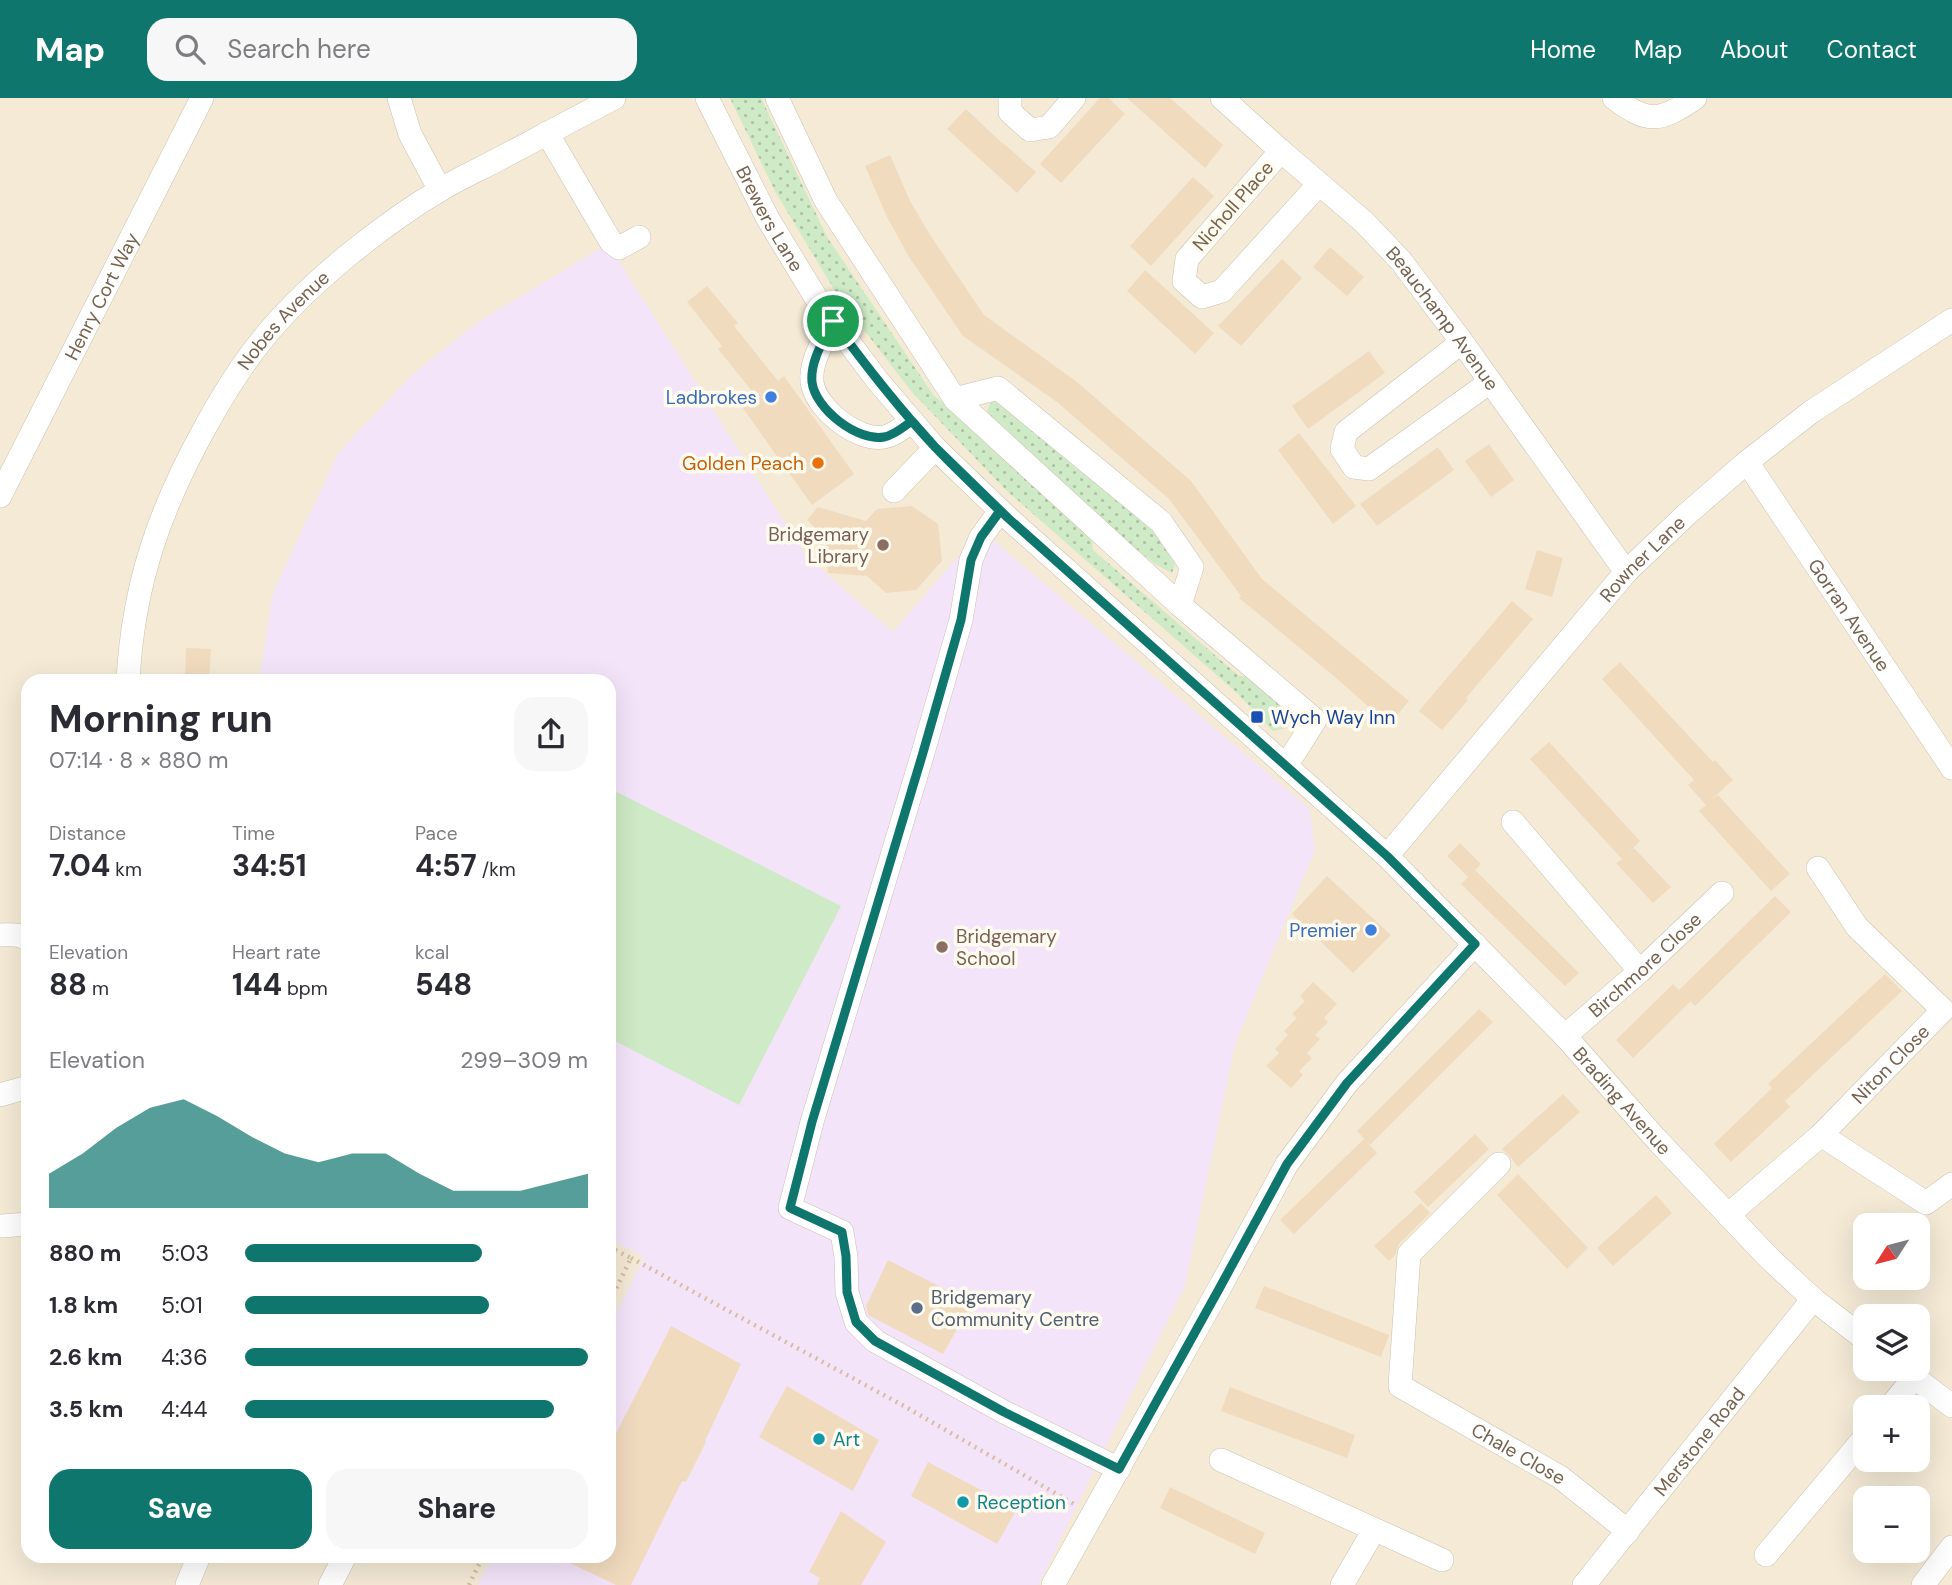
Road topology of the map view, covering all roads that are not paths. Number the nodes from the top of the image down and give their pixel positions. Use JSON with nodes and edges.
{"nodes":[{"id":1,"x":202,"y":98,"type":"edge"},
{"id":2,"x":399,"y":98,"type":"edge"},
{"id":3,"x":614,"y":98,"type":"edge"},
{"id":4,"x":707,"y":98,"type":"edge"},
{"id":5,"x":777,"y":98,"type":"edge"},
{"id":6,"x":1010,"y":98,"type":"edge"},
{"id":7,"x":1073,"y":98,"type":"edge"},
{"id":8,"x":1222,"y":98,"type":"edge"},
{"id":9,"x":1614,"y":98,"type":"edge"},
{"id":10,"x":1695,"y":98,"type":"edge"},
{"id":11,"x":547,"y":133,"type":"junction"},
{"id":12,"x":1281,"y":151,"type":"junction"},
{"id":13,"x":1320,"y":184,"type":"junction"},
{"id":14,"x":440,"y":190,"type":"junction"},
{"id":15,"x":639,"y":237,"type":"dead end"},
{"id":16,"x":1952,"y":320,"type":"edge"},
{"id":17,"x":833,"y":321,"type":"junction"},
{"id":18,"x":1462,"y":342,"type":"junction"},
{"id":19,"x":1490,"y":382,"type":"junction"},
{"id":20,"x":955,"y":399,"type":"junction"},
{"id":21,"x":912,"y":421,"type":"junction"},
{"id":22,"x":935,"y":447,"type":"junction"},
{"id":23,"x":1747,"y":462,"type":"junction"},
{"id":24,"x":894,"y":491,"type":"dead end"},
{"id":25,"x":0,"y":496,"type":"edge"},
{"id":26,"x":1000,"y":511,"type":"junction"},
{"id":27,"x":1626,"y":572,"type":"junction"},
{"id":28,"x":1180,"y":605,"type":"junction"},
{"id":29,"x":128,"y":674,"type":"edge"},
{"id":30,"x":1286,"y":766,"type":"junction"},
{"id":31,"x":1951,"y":766,"type":"edge"},
{"id":32,"x":1513,"y":822,"type":"dead end"},
{"id":33,"x":1387,"y":856,"type":"junction"},
{"id":34,"x":1818,"y":868,"type":"dead end"},
{"id":35,"x":1722,"y":893,"type":"dead end"},
{"id":36,"x":0,"y":935,"type":"edge"},
{"id":37,"x":21,"y":936,"type":"edge"},
{"id":38,"x":1475,"y":944,"type":"junction"},
{"id":39,"x":1640,"y":971,"type":"junction"},
{"id":40,"x":1565,"y":1036,"type":"junction"},
{"id":41,"x":21,"y":1089,"type":"edge"},
{"id":42,"x":0,"y":1095,"type":"edge"},
{"id":43,"x":1821,"y":1135,"type":"junction"},
{"id":44,"x":1499,"y":1164,"type":"dead end"},
{"id":45,"x":1952,"y":1184,"type":"edge"},
{"id":46,"x":1728,"y":1215,"type":"junction"},
{"id":47,"x":21,"y":1225,"type":"edge"},
{"id":48,"x":2,"y":1226,"type":"dead end"},
{"id":49,"x":1813,"y":1299,"type":"junction"},
{"id":50,"x":1853,"y":1330,"type":"edge"},
{"id":51,"x":1919,"y":1381,"type":"edge"},
{"id":52,"x":1952,"y":1406,"type":"edge"},
{"id":53,"x":1853,"y":1451,"type":"edge"},
{"id":54,"x":1221,"y":1460,"type":"dead end"},
{"id":55,"x":1119,"y":1469,"type":"junction"},
{"id":56,"x":1374,"y":1530,"type":"junction"},
{"id":57,"x":1628,"y":1531,"type":"junction"},
{"id":58,"x":1952,"y":1547,"type":"edge"},
{"id":59,"x":1766,"y":1555,"type":"dead end"},
{"id":60,"x":1442,"y":1560,"type":"dead end"},
{"id":61,"x":197,"y":1563,"type":"edge"},
{"id":62,"x":341,"y":1563,"type":"edge"},
{"id":63,"x":191,"y":1584,"type":"edge"},
{"id":64,"x":330,"y":1585,"type":"edge"},
{"id":65,"x":1053,"y":1585,"type":"edge"},
{"id":66,"x":1342,"y":1585,"type":"edge"},
{"id":67,"x":1584,"y":1585,"type":"edge"},
{"id":68,"x":1923,"y":1585,"type":"edge"}],
"edges":[{"from":1,"to":25,"type":"street","name":"Henry Cort Way"},
{"from":2,"to":14,"type":"street"},
{"from":3,"to":11,"type":"street","name":"Nobes Avenue"},
{"from":4,"to":17,"type":"street","name":"Brewers Lane"},
{"from":5,"to":20,"type":"street"},
{"from":6,"to":7,"type":"street"},
{"from":8,"to":12,"type":"street","name":"Beauchamp Avenue"},
{"from":9,"to":10,"type":"street"},
{"from":11,"to":14,"type":"street","name":"Nobes Avenue"},
{"from":11,"to":15,"type":"street"},
{"from":12,"to":13,"type":"street","name":"Beauchamp Avenue"},
{"from":12,"to":13,"type":"street","name":"Nicholl Place"},
{"from":13,"to":18,"type":"street","name":"Beauchamp Avenue"},
{"from":14,"to":29,"type":"street","name":"Nobes Avenue"},
{"from":16,"to":23,"type":"street","name":"Rowner Lane"},
{"from":17,"to":21,"type":"street","name":"Brewers Lane"},
{"from":17,"to":21,"type":"street"},
{"from":18,"to":19,"type":"street","name":"Beauchamp Avenue"},
{"from":18,"to":19,"type":"street"},
{"from":19,"to":27,"type":"street","name":"Beauchamp Avenue"},
{"from":20,"to":28,"type":"street"},
{"from":20,"to":28,"type":"street"},
{"from":21,"to":22,"type":"street","name":"Brewers Lane"},
{"from":22,"to":24,"type":"street"},
{"from":22,"to":26,"type":"street","name":"Brewers Lane"},
{"from":23,"to":27,"type":"street","name":"Rowner Lane"},
{"from":23,"to":31,"type":"street","name":"Gorran Avenue"},
{"from":26,"to":30,"type":"street","name":"Brewers Lane"},
{"from":26,"to":55,"type":"street"},
{"from":27,"to":33,"type":"street","name":"Rowner Lane"},
{"from":28,"to":30,"type":"street"},
{"from":30,"to":33,"type":"street","name":"Brewers Lane"},
{"from":32,"to":39,"type":"street"},
{"from":33,"to":38,"type":"street","name":"Brading Avenue"},
{"from":34,"to":43,"type":"street","name":"Niton Close"},
{"from":35,"to":39,"type":"street","name":"Birchmore Close"},
{"from":36,"to":37,"type":"street"},
{"from":38,"to":40,"type":"street","name":"Brading Avenue"},
{"from":38,"to":55,"type":"street"},
{"from":39,"to":40,"type":"street","name":"Birchmore Close"},
{"from":40,"to":46,"type":"street","name":"Brading Avenue"},
{"from":41,"to":42,"type":"street"},
{"from":43,"to":45,"type":"street"},
{"from":43,"to":46,"type":"street","name":"Niton Close"},
{"from":44,"to":57,"type":"street","name":"Chale Close"},
{"from":46,"to":49,"type":"street","name":"Brading Avenue"},
{"from":47,"to":48,"type":"street"},
{"from":49,"to":50,"type":"street","name":"Brading Avenue"},
{"from":49,"to":57,"type":"street","name":"Merstone Road"},
{"from":51,"to":52,"type":"street"},
{"from":53,"to":59,"type":"street"},
{"from":54,"to":56,"type":"street"},
{"from":55,"to":65,"type":"street"},
{"from":56,"to":60,"type":"street"},
{"from":56,"to":66,"type":"street"},
{"from":57,"to":67,"type":"street","name":"Merstone Road"},
{"from":58,"to":68,"type":"street"},
{"from":61,"to":63,"type":"street"},
{"from":62,"to":64,"type":"street"}]}
